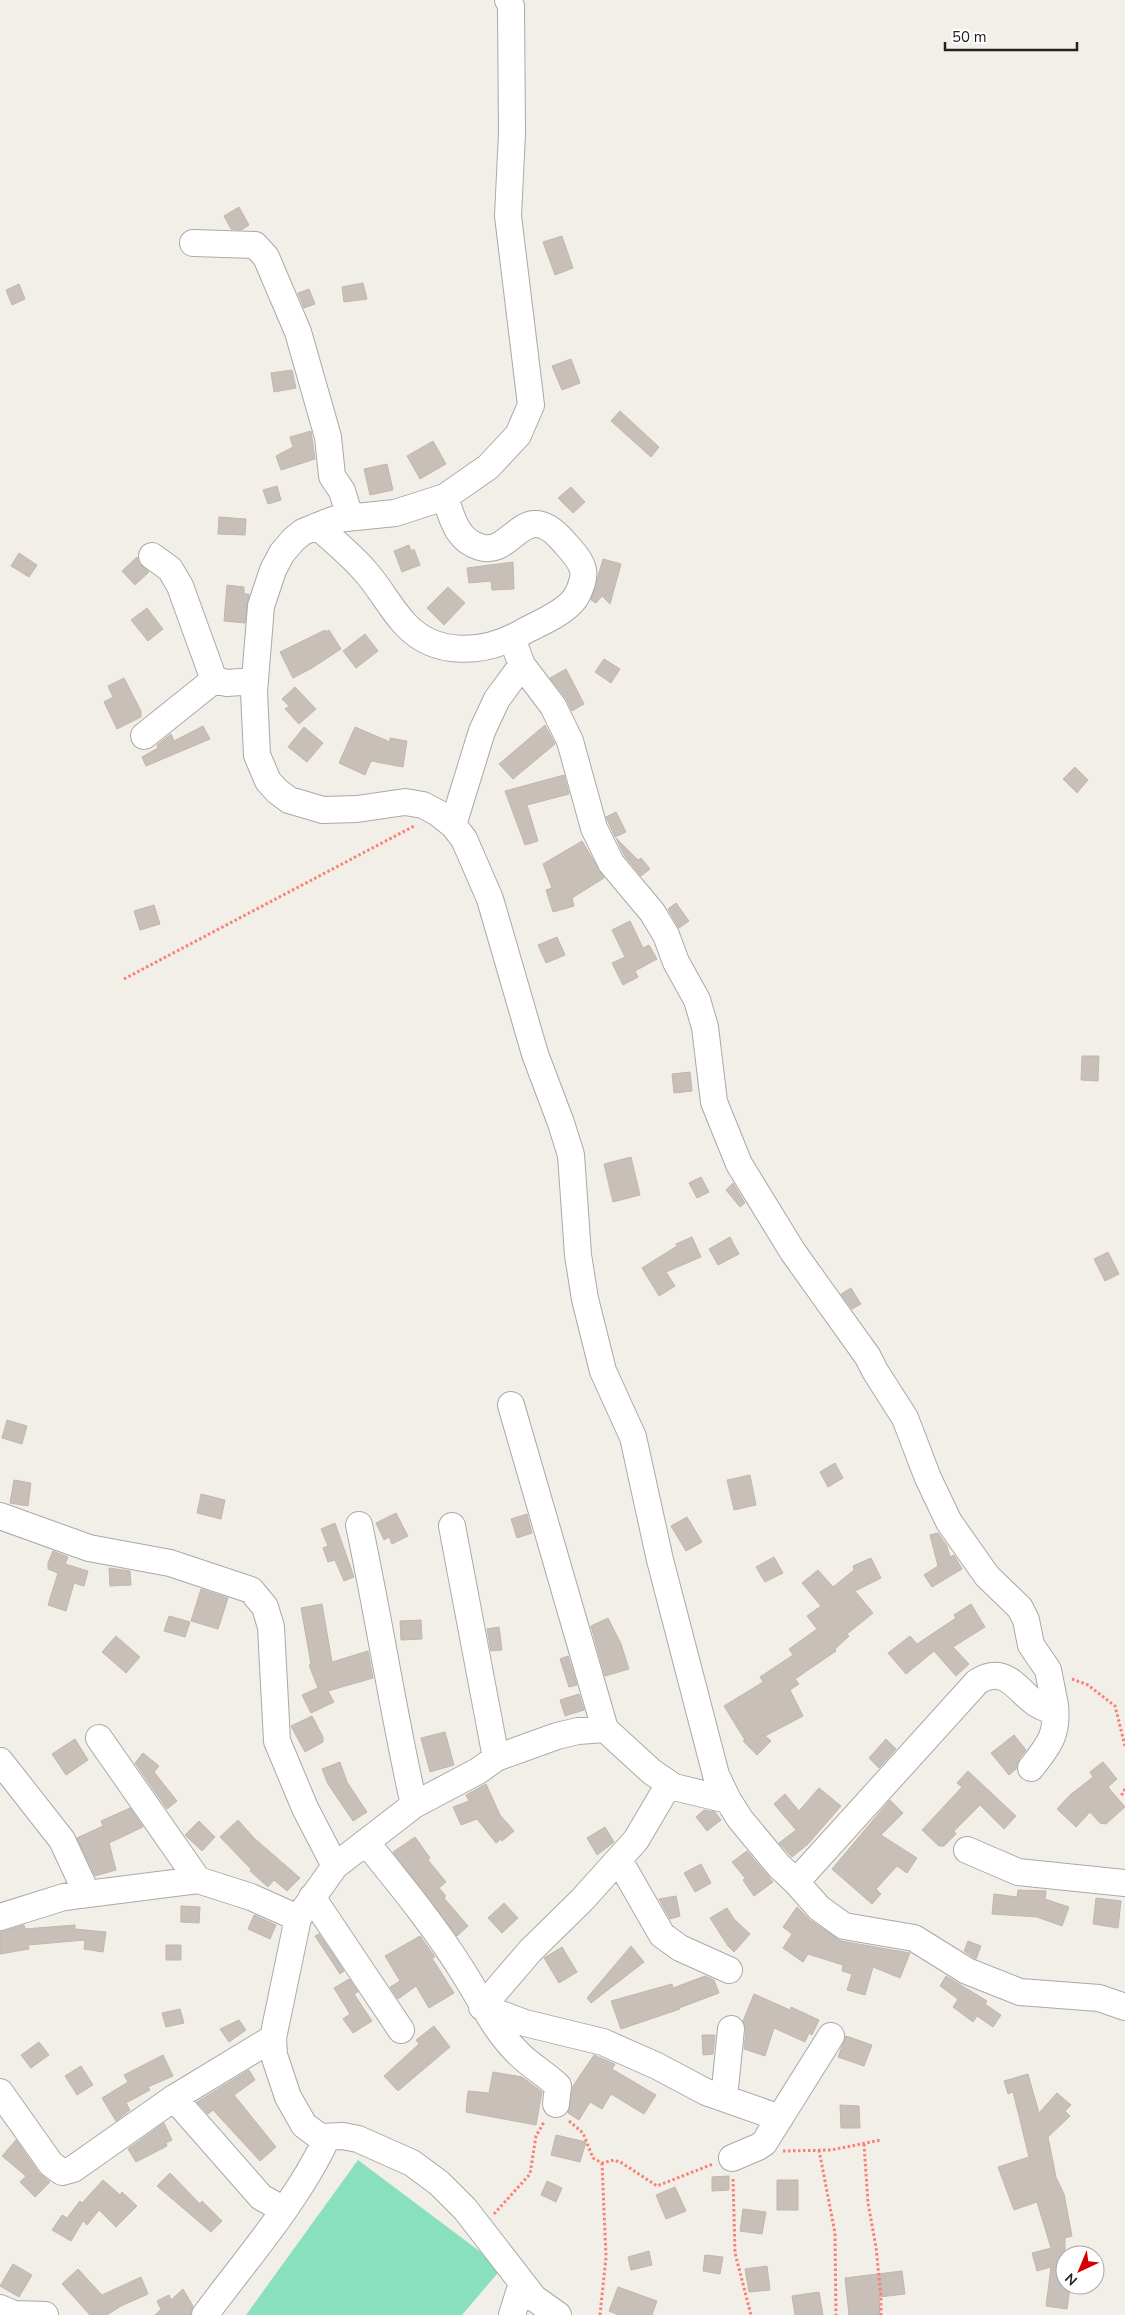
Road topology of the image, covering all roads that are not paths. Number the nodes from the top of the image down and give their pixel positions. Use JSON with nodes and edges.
{"nodes":[{"id":1,"x":508,"y":0,"type":"edge"},
{"id":2,"x":193,"y":243,"type":"dead end"},
{"id":3,"x":445,"y":497,"type":"junction"},
{"id":4,"x":350,"y":517,"type":"junction"},
{"id":5,"x":316,"y":526,"type":"junction"},
{"id":6,"x":152,"y":556,"type":"dead end"},
{"id":7,"x":512,"y":638,"type":"junction"},
{"id":8,"x":522,"y":665,"type":"junction"},
{"id":9,"x":214,"y":680,"type":"junction"},
{"id":10,"x":255,"y":681,"type":"junction"},
{"id":11,"x":144,"y":736,"type":"dead end"},
{"id":12,"x":446,"y":819,"type":"junction"},
{"id":13,"x":511,"y":1406,"type":"dead end"},
{"id":14,"x":0,"y":1516,"type":"edge"},
{"id":15,"x":359,"y":1525,"type":"dead end"},
{"id":16,"x":452,"y":1526,"type":"dead end"},
{"id":17,"x":1055,"y":1705,"type":"junction"},
{"id":18,"x":605,"y":1729,"type":"junction"},
{"id":19,"x":98,"y":1738,"type":"dead end"},
{"id":20,"x":496,"y":1758,"type":"junction"},
{"id":21,"x":0,"y":1761,"type":"edge"},
{"id":22,"x":1031,"y":1768,"type":"dead end"},
{"id":23,"x":669,"y":1784,"type":"junction"},
{"id":24,"x":728,"y":1800,"type":"junction"},
{"id":25,"x":414,"y":1805,"type":"junction"},
{"id":26,"x":366,"y":1842,"type":"junction"},
{"id":27,"x":967,"y":1850,"type":"dead end"},
{"id":28,"x":618,"y":1860,"type":"junction"},
{"id":29,"x":335,"y":1866,"type":"junction"},
{"id":30,"x":198,"y":1880,"type":"junction"},
{"id":31,"x":796,"y":1882,"type":"junction"},
{"id":32,"x":1125,"y":1884,"type":"edge"},
{"id":33,"x":87,"y":1894,"type":"junction"},
{"id":34,"x":312,"y":1897,"type":"junction"},
{"id":35,"x":0,"y":1916,"type":"edge"},
{"id":36,"x":298,"y":1918,"type":"junction"},
{"id":37,"x":729,"y":1970,"type":"dead end"},
{"id":38,"x":482,"y":2007,"type":"junction"},
{"id":39,"x":1125,"y":2007,"type":"edge"},
{"id":40,"x":731,"y":2029,"type":"dead end"},
{"id":41,"x":401,"y":2030,"type":"dead end"},
{"id":42,"x":831,"y":2036,"type":"dead end"},
{"id":43,"x":273,"y":2038,"type":"junction"},
{"id":44,"x":0,"y":2092,"type":"edge"},
{"id":45,"x":174,"y":2098,"type":"junction"},
{"id":46,"x":724,"y":2098,"type":"junction"},
{"id":47,"x":556,"y":2104,"type":"road end"},
{"id":48,"x":780,"y":2118,"type":"junction"},
{"id":49,"x":328,"y":2138,"type":"junction"},
{"id":50,"x":732,"y":2158,"type":"road end"},
{"id":51,"x":284,"y":2210,"type":"junction"},
{"id":52,"x":522,"y":2283,"type":"junction"},
{"id":53,"x":0,"y":2308,"type":"edge"},
{"id":54,"x":45,"y":2315,"type":"edge"},
{"id":55,"x":205,"y":2315,"type":"edge"},
{"id":56,"x":512,"y":2315,"type":"edge"},
{"id":57,"x":558,"y":2315,"type":"edge"}],
"edges":[{"from":1,"to":3,"type":"street"},
{"from":2,"to":4,"type":"street"},
{"from":3,"to":4,"type":"street"},
{"from":3,"to":7,"type":"street"},
{"from":4,"to":5,"type":"street"},
{"from":5,"to":7,"type":"street"},
{"from":5,"to":10,"type":"street"},
{"from":6,"to":9,"type":"street"},
{"from":7,"to":8,"type":"street"},
{"from":8,"to":12,"type":"street"},
{"from":8,"to":17,"type":"street"},
{"from":9,"to":10,"type":"street"},
{"from":9,"to":11,"type":"street"},
{"from":10,"to":12,"type":"street"},
{"from":12,"to":24,"type":"street"},
{"from":13,"to":18,"type":"street"},
{"from":14,"to":29,"type":"street"},
{"from":15,"to":25,"type":"street"},
{"from":16,"to":20,"type":"street"},
{"from":17,"to":22,"type":"street"},
{"from":17,"to":31,"type":"street"},
{"from":18,"to":20,"type":"street"},
{"from":18,"to":23,"type":"street"},
{"from":19,"to":30,"type":"street"},
{"from":20,"to":25,"type":"street"},
{"from":21,"to":33,"type":"street"},
{"from":23,"to":24,"type":"street"},
{"from":23,"to":28,"type":"street"},
{"from":24,"to":31,"type":"street"},
{"from":25,"to":26,"type":"street"},
{"from":26,"to":29,"type":"street"},
{"from":26,"to":38,"type":"street"},
{"from":27,"to":32,"type":"street"},
{"from":28,"to":37,"type":"street"},
{"from":28,"to":38,"type":"street"},
{"from":29,"to":34,"type":"street"},
{"from":30,"to":33,"type":"street"},
{"from":30,"to":36,"type":"street"},
{"from":31,"to":39,"type":"street"},
{"from":33,"to":35,"type":"street"},
{"from":34,"to":36,"type":"street"},
{"from":34,"to":41,"type":"street"},
{"from":36,"to":43,"type":"street"},
{"from":38,"to":46,"type":"street"},
{"from":38,"to":47,"type":"street"},
{"from":40,"to":46,"type":"street"},
{"from":42,"to":48,"type":"street"},
{"from":43,"to":45,"type":"street"},
{"from":43,"to":49,"type":"street"},
{"from":44,"to":45,"type":"street"},
{"from":45,"to":51,"type":"street"},
{"from":46,"to":48,"type":"street"},
{"from":48,"to":50,"type":"street"},
{"from":49,"to":51,"type":"street"},
{"from":49,"to":52,"type":"street"},
{"from":51,"to":55,"type":"street"},
{"from":52,"to":56,"type":"street"},
{"from":52,"to":57,"type":"street"},
{"from":53,"to":54,"type":"street"}]}
